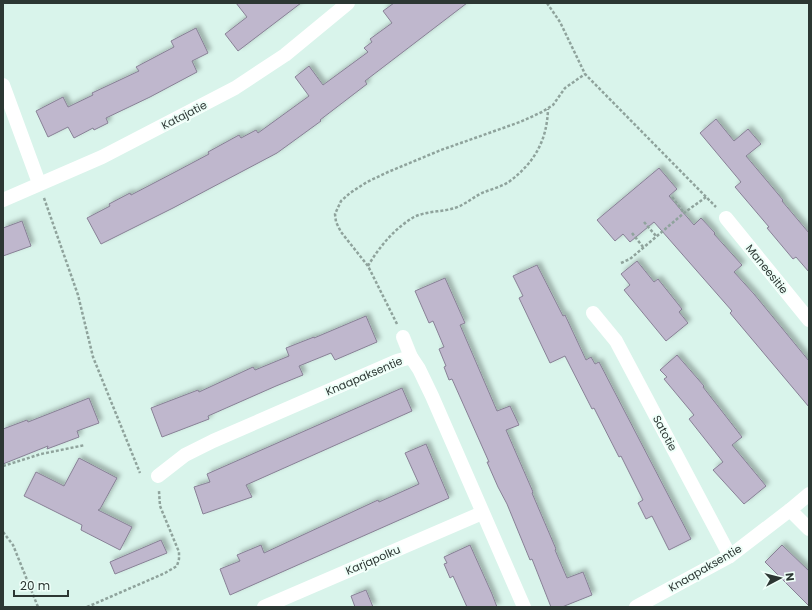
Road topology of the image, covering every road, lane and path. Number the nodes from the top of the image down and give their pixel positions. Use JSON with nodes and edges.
{"nodes":[{"id":1,"x":348,"y":3,"type":"edge"},
{"id":2,"x":547,"y":3,"type":"edge"},
{"id":3,"x":585,"y":74,"type":"junction"},
{"id":4,"x":3,"y":85,"type":"edge"},
{"id":5,"x":548,"y":109,"type":"junction"},
{"id":6,"x":39,"y":183,"type":"junction"},
{"id":7,"x":672,"y":197,"type":"dead end"},
{"id":8,"x":706,"y":197,"type":"junction"},
{"id":9,"x":3,"y":200,"type":"edge"},
{"id":10,"x":684,"y":213,"type":"junction"},
{"id":11,"x":726,"y":218,"type":"joint"},
{"id":12,"x":644,"y":222,"type":"dead end"},
{"id":13,"x":632,"y":233,"type":"dead end"},
{"id":14,"x":656,"y":236,"type":"junction"},
{"id":15,"x":643,"y":247,"type":"junction"},
{"id":16,"x":621,"y":263,"type":"dead end"},
{"id":17,"x":368,"y":266,"type":"junction"},
{"id":18,"x":593,"y":313,"type":"dead end"},
{"id":19,"x":809,"y":320,"type":"edge"},
{"id":20,"x":403,"y":337,"type":"joint"},
{"id":21,"x":411,"y":357,"type":"junction"},
{"id":22,"x":85,"y":445,"type":"dead end"},
{"id":23,"x":3,"y":466,"type":"edge"},
{"id":24,"x":140,"y":473,"type":"dead end"},
{"id":25,"x":158,"y":476,"type":"joint"},
{"id":26,"x":809,"y":494,"type":"edge"},
{"id":27,"x":790,"y":510,"type":"junction"},
{"id":28,"x":482,"y":513,"type":"junction"},
{"id":29,"x":809,"y":529,"type":"edge"},
{"id":30,"x":3,"y":532,"type":"edge"},
{"id":31,"x":730,"y":556,"type":"junction"},
{"id":32,"x":38,"y":607,"type":"edge"},
{"id":33,"x":87,"y":607,"type":"edge"},
{"id":34,"x":264,"y":607,"type":"edge"},
{"id":35,"x":524,"y":607,"type":"edge"},
{"id":36,"x":636,"y":607,"type":"edge"}],
"edges":[{"from":1,"to":6,"type":"street","name":"Katajatie"},
{"from":2,"to":3,"type":"path"},
{"from":3,"to":5,"type":"path"},
{"from":3,"to":8,"type":"path"},
{"from":4,"to":6,"type":"street"},
{"from":5,"to":17,"type":"path"},
{"from":5,"to":17,"type":"path"},
{"from":6,"to":9,"type":"street","name":"Katajatie"},
{"from":6,"to":24,"type":"path"},
{"from":7,"to":10,"type":"path"},
{"from":8,"to":10,"type":"path"},
{"from":8,"to":11,"type":"path"},
{"from":10,"to":14,"type":"path"},
{"from":11,"to":19,"type":"street","name":"Maneesitie"},
{"from":12,"to":14,"type":"path"},
{"from":13,"to":15,"type":"path"},
{"from":14,"to":15,"type":"path"},
{"from":15,"to":16,"type":"path"},
{"from":17,"to":20,"type":"path"},
{"from":18,"to":31,"type":"street","name":"Satotie"},
{"from":20,"to":21,"type":"street"},
{"from":21,"to":25,"type":"street","name":"Knaapaksentie"},
{"from":21,"to":28,"type":"street","name":"Knaapaksentie"},
{"from":22,"to":23,"type":"path"},
{"from":25,"to":33,"type":"path"},
{"from":26,"to":27,"type":"street","name":"Knaapaksentie"},
{"from":27,"to":29,"type":"street"},
{"from":27,"to":31,"type":"street","name":"Knaapaksentie"},
{"from":28,"to":34,"type":"street","name":"Karjapolku"},
{"from":28,"to":35,"type":"street","name":"Knaapaksentie"},
{"from":30,"to":32,"type":"path"},
{"from":31,"to":36,"type":"street","name":"Knaapaksentie"}]}
